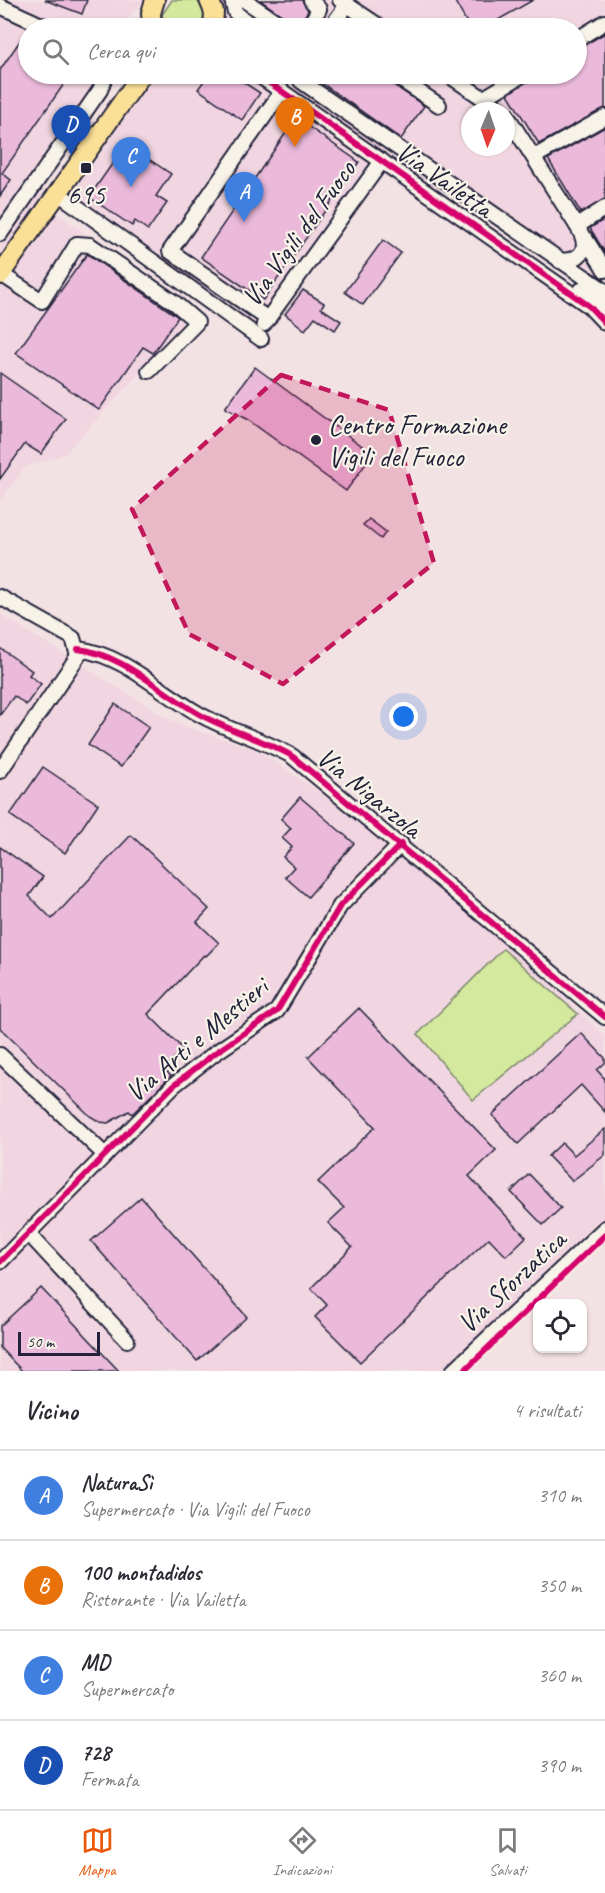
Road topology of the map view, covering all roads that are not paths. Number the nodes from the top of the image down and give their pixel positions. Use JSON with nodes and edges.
{"nodes":[{"id":1,"x":155,"y":0,"type":"edge"},
{"id":2,"x":232,"y":0,"type":"edge"},
{"id":3,"x":243,"y":0,"type":"edge"},
{"id":4,"x":311,"y":0,"type":"edge"},
{"id":5,"x":344,"y":2,"type":"edge"},
{"id":6,"x":0,"y":6,"type":"edge"},
{"id":7,"x":26,"y":18,"type":"edge"},
{"id":8,"x":151,"y":18,"type":"edge"},
{"id":9,"x":242,"y":18,"type":"edge"},
{"id":10,"x":271,"y":18,"type":"edge"},
{"id":11,"x":314,"y":18,"type":"edge"},
{"id":12,"x":335,"y":18,"type":"edge"},
{"id":13,"x":367,"y":18,"type":"edge"},
{"id":14,"x":605,"y":22,"type":"edge"},
{"id":15,"x":587,"y":33,"type":"edge"},
{"id":16,"x":102,"y":84,"type":"edge"},
{"id":17,"x":135,"y":84,"type":"edge"},
{"id":18,"x":272,"y":84,"type":"edge"},
{"id":19,"x":285,"y":84,"type":"edge"},
{"id":20,"x":305,"y":84,"type":"edge"},
{"id":21,"x":407,"y":84,"type":"edge"},
{"id":22,"x":462,"y":84,"type":"edge"},
{"id":23,"x":507,"y":84,"type":"edge"},
{"id":24,"x":282,"y":91,"type":"junction"},
{"id":25,"x":484,"y":98,"type":"junction"},
{"id":26,"x":490,"y":102,"type":"edge"},
{"id":27,"x":315,"y":105,"type":"junction"},
{"id":28,"x":439,"y":105,"type":"dead end"},
{"id":29,"x":605,"y":117,"type":"edge"},
{"id":30,"x":515,"y":128,"type":"edge"},
{"id":31,"x":400,"y":152,"type":"junction"},
{"id":32,"x":534,"y":157,"type":"junction"},
{"id":33,"x":382,"y":161,"type":"junction"},
{"id":34,"x":58,"y":193,"type":"junction"},
{"id":35,"x":605,"y":208,"type":"edge"},
{"id":36,"x":577,"y":226,"type":"junction"},
{"id":37,"x":0,"y":234,"type":"edge"},
{"id":38,"x":585,"y":238,"type":"junction"},
{"id":39,"x":556,"y":266,"type":"junction"},
{"id":40,"x":605,"y":270,"type":"edge"},
{"id":41,"x":0,"y":274,"type":"edge"},
{"id":42,"x":605,"y":291,"type":"edge"},
{"id":43,"x":605,"y":304,"type":"edge"},
{"id":44,"x":268,"y":319,"type":"junction"},
{"id":45,"x":605,"y":323,"type":"edge"},
{"id":46,"x":149,"y":371,"type":"dead end"},
{"id":47,"x":0,"y":597,"type":"edge"},
{"id":48,"x":78,"y":649,"type":"junction"},
{"id":49,"x":0,"y":771,"type":"edge"},
{"id":50,"x":401,"y":844,"type":"junction"},
{"id":51,"x":605,"y":1017,"type":"edge"},
{"id":52,"x":0,"y":1054,"type":"edge"},
{"id":53,"x":104,"y":1155,"type":"junction"},
{"id":54,"x":605,"y":1228,"type":"edge"},
{"id":55,"x":29,"y":1234,"type":"junction"},
{"id":56,"x":0,"y":1262,"type":"edge"},
{"id":57,"x":127,"y":1340,"type":"dead end"},
{"id":58,"x":453,"y":1371,"type":"edge"}],
"edges":[{"from":1,"to":8,"type":"main road"},
{"from":2,"to":9,"type":"street"},
{"from":3,"to":10,"type":"street"},
{"from":4,"to":11,"type":"street"},
{"from":5,"to":12,"type":"street"},
{"from":5,"to":13,"type":"street"},
{"from":6,"to":7,"type":"street"},
{"from":14,"to":15,"type":"street"},
{"from":16,"to":37,"type":"street"},
{"from":17,"to":34,"type":"main road"},
{"from":18,"to":24,"type":"street","name":"Via Vailetta"},
{"from":19,"to":27,"type":"street","name":"Via Vailetta"},
{"from":20,"to":31,"type":"street"},
{"from":21,"to":28,"type":"street"},
{"from":22,"to":25,"type":"street"},
{"from":23,"to":25,"type":"street"},
{"from":24,"to":33,"type":"street","name":"Via Vailetta"},
{"from":24,"to":44,"type":"street"},
{"from":25,"to":26,"type":"street"},
{"from":27,"to":31,"type":"street"},
{"from":27,"to":39,"type":"street","name":"Via Vailetta"},
{"from":29,"to":32,"type":"street"},
{"from":30,"to":32,"type":"street"},
{"from":31,"to":39,"type":"street"},
{"from":32,"to":36,"type":"street"},
{"from":33,"to":44,"type":"street","name":"Via Vigili del Fuoco"},
{"from":33,"to":45,"type":"street","name":"Via Vailetta"},
{"from":34,"to":41,"type":"main road"},
{"from":34,"to":44,"type":"street","name":"Via Vigili del Fuoco"},
{"from":35,"to":36,"type":"street"},
{"from":36,"to":38,"type":"street"},
{"from":38,"to":39,"type":"street"},
{"from":38,"to":40,"type":"street"},
{"from":39,"to":42,"type":"street"},
{"from":39,"to":43,"type":"street","name":"Via Vailetta"},
{"from":41,"to":46,"type":"street"},
{"from":47,"to":48,"type":"street","name":"Via Nigarzola"},
{"from":48,"to":49,"type":"street"},
{"from":48,"to":50,"type":"street","name":"Via Nigarzola"},
{"from":50,"to":51,"type":"street","name":"Via Nigarzola"},
{"from":50,"to":53,"type":"street","name":"Via Arti e Mestieri"},
{"from":52,"to":53,"type":"street"},
{"from":53,"to":55,"type":"street","name":"Via Arti e Mestieri"},
{"from":54,"to":58,"type":"street","name":"Via Sforzatica"},
{"from":55,"to":56,"type":"street","name":"Via Arti e Mestieri"},
{"from":55,"to":57,"type":"street"}]}
